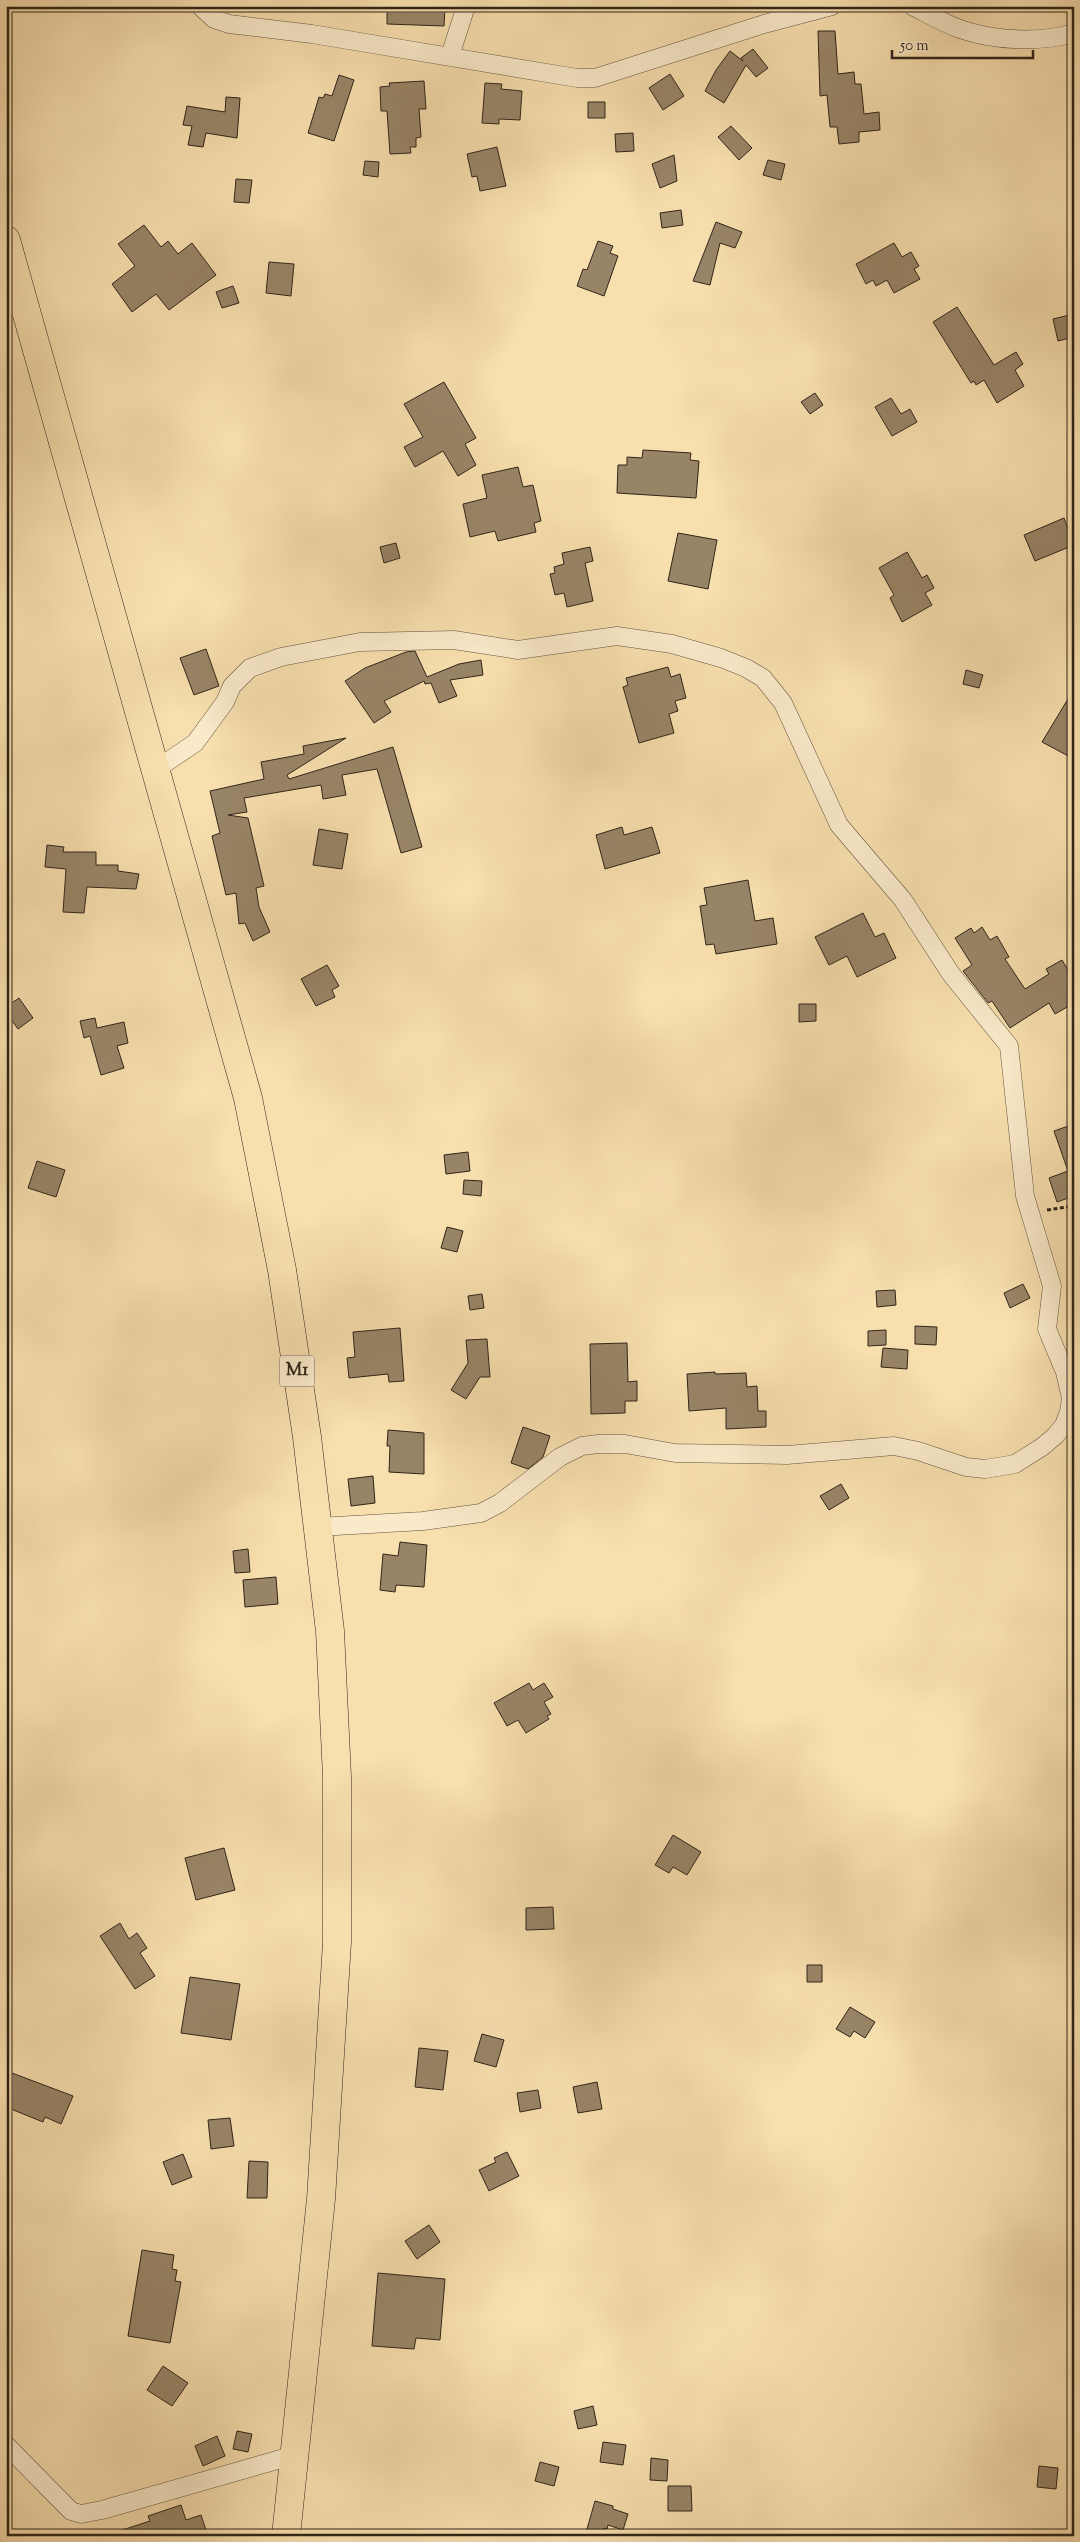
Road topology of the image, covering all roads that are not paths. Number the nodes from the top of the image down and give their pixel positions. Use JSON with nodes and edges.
{"nodes":[{"id":1,"x":200,"y":6,"type":"edge"},
{"id":2,"x":466,"y":6,"type":"edge"},
{"id":3,"x":832,"y":6,"type":"edge"},
{"id":4,"x":912,"y":6,"type":"edge"},
{"id":5,"x":1074,"y":33,"type":"edge"},
{"id":6,"x":450,"y":56,"type":"junction"},
{"id":7,"x":6,"y":240,"type":"edge"},
{"id":8,"x":155,"y":770,"type":"junction"},
{"id":9,"x":318,"y":1527,"type":"junction"},
{"id":10,"x":6,"y":2445,"type":"edge"},
{"id":11,"x":295,"y":2455,"type":"junction"},
{"id":12,"x":286,"y":2536,"type":"edge"}],
"edges":[{"from":1,"to":6,"type":"street"},
{"from":2,"to":6,"type":"street"},
{"from":3,"to":6,"type":"street"},
{"from":4,"to":5,"type":"street"},
{"from":7,"to":8,"type":"highway","number":"M1"},
{"from":8,"to":9,"type":"highway","number":"M1"},
{"from":8,"to":9,"type":"street"},
{"from":9,"to":11,"type":"highway","number":"M1"},
{"from":10,"to":11,"type":"street"},
{"from":11,"to":12,"type":"highway","number":"M1"}]}
